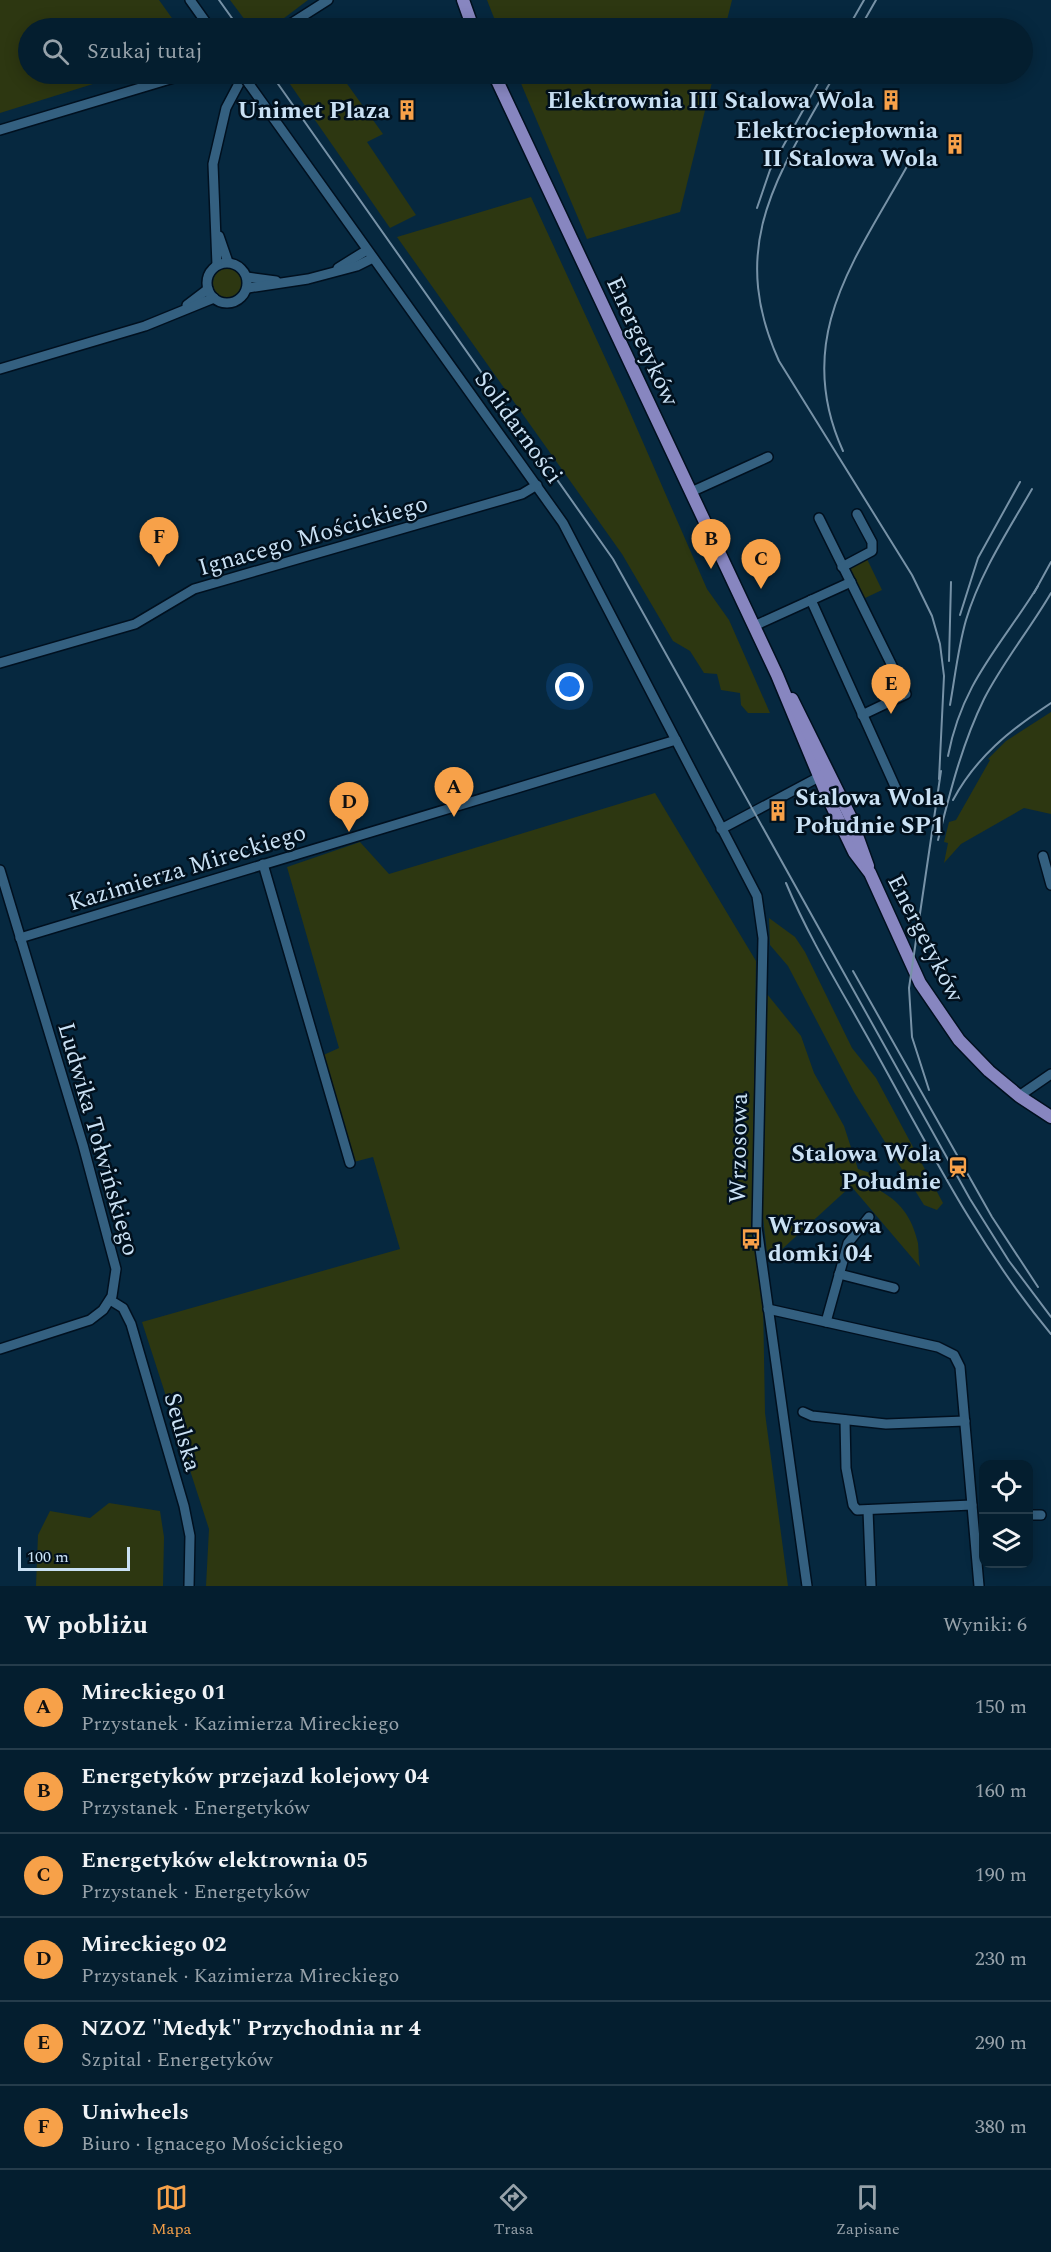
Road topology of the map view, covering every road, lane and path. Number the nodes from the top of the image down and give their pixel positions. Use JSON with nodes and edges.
{"nodes":[{"id":1,"x":190,"y":0,"type":"edge"},
{"id":2,"x":328,"y":0,"type":"edge"},
{"id":3,"x":456,"y":0,"type":"edge"},
{"id":4,"x":463,"y":0,"type":"edge"},
{"id":5,"x":203,"y":18,"type":"edge"},
{"id":6,"x":300,"y":18,"type":"edge"},
{"id":7,"x":468,"y":18,"type":"edge"},
{"id":8,"x":469,"y":18,"type":"edge"},
{"id":9,"x":154,"y":84,"type":"edge"},
{"id":10,"x":238,"y":84,"type":"edge"},
{"id":11,"x":249,"y":84,"type":"edge"},
{"id":12,"x":499,"y":84,"type":"edge"},
{"id":13,"x":0,"y":130,"type":"edge"},
{"id":14,"x":216,"y":225,"type":"junction"},
{"id":15,"x":370,"y":254,"type":"junction"},
{"id":16,"x":228,"y":262,"type":"junction"},
{"id":17,"x":217,"y":265,"type":"junction"},
{"id":18,"x":247,"y":277,"type":"junction"},
{"id":19,"x":281,"y":283,"type":"junction"},
{"id":20,"x":248,"y":288,"type":"junction"},
{"id":21,"x":208,"y":289,"type":"junction"},
{"id":22,"x":214,"y":298,"type":"junction"},
{"id":23,"x":183,"y":309,"type":"junction"},
{"id":24,"x":0,"y":369,"type":"edge"},
{"id":25,"x":768,"y":457,"type":"dead end"},
{"id":26,"x":537,"y":485,"type":"junction"},
{"id":27,"x":691,"y":492,"type":"junction"},
{"id":28,"x":857,"y":514,"type":"dead end"},
{"id":29,"x":819,"y":518,"type":"dead end"},
{"id":30,"x":842,"y":567,"type":"junction"},
{"id":31,"x":851,"y":582,"type":"junction"},
{"id":32,"x":811,"y":600,"type":"junction"},
{"id":33,"x":754,"y":626,"type":"junction"},
{"id":34,"x":0,"y":663,"type":"edge"},
{"id":35,"x":777,"y":675,"type":"junction"},
{"id":36,"x":862,"y":715,"type":"junction"},
{"id":37,"x":676,"y":740,"type":"junction"},
{"id":38,"x":820,"y":751,"type":"junction"},
{"id":39,"x":819,"y":777,"type":"junction"},
{"id":40,"x":898,"y":793,"type":"dead end"},
{"id":41,"x":844,"y":802,"type":"junction"},
{"id":42,"x":721,"y":829,"type":"junction"},
{"id":43,"x":1043,"y":856,"type":"dead end"},
{"id":44,"x":263,"y":864,"type":"junction"},
{"id":45,"x":0,"y":870,"type":"edge"},
{"id":46,"x":870,"y":873,"type":"junction"},
{"id":47,"x":1051,"y":885,"type":"edge"},
{"id":48,"x":20,"y":938,"type":"junction"},
{"id":49,"x":1051,"y":1074,"type":"edge"},
{"id":50,"x":1018,"y":1096,"type":"junction"},
{"id":51,"x":1051,"y":1117,"type":"edge"},
{"id":52,"x":350,"y":1163,"type":"dead end"},
{"id":53,"x":869,"y":1216,"type":"dead end"},
{"id":54,"x":839,"y":1275,"type":"junction"},
{"id":55,"x":894,"y":1288,"type":"dead end"},
{"id":56,"x":110,"y":1300,"type":"junction"},
{"id":57,"x":768,"y":1309,"type":"junction"},
{"id":58,"x":826,"y":1322,"type":"junction"},
{"id":59,"x":0,"y":1349,"type":"edge"},
{"id":60,"x":803,"y":1412,"type":"dead end"},
{"id":61,"x":844,"y":1420,"type":"junction"},
{"id":62,"x":964,"y":1421,"type":"junction"},
{"id":63,"x":972,"y":1505,"type":"junction"},
{"id":64,"x":868,"y":1510,"type":"junction"},
{"id":65,"x":1033,"y":1515,"type":"edge"},
{"id":66,"x":1041,"y":1515,"type":"dead end"},
{"id":67,"x":973,"y":1517,"type":"junction"},
{"id":68,"x":979,"y":1517,"type":"edge"},
{"id":69,"x":189,"y":1586,"type":"edge"},
{"id":70,"x":807,"y":1586,"type":"edge"},
{"id":71,"x":871,"y":1586,"type":"edge"},
{"id":72,"x":979,"y":1586,"type":"edge"}],
"edges":[{"from":1,"to":5,"type":"street"},
{"from":2,"to":6,"type":"street"},
{"from":3,"to":7,"type":"main road"},
{"from":4,"to":8,"type":"main road"},
{"from":9,"to":13,"type":"street"},
{"from":10,"to":14,"type":"street"},
{"from":11,"to":15,"type":"street","name":"Solidarności","bridge":true},
{"from":12,"to":27,"type":"main road","name":"Energetyków"},
{"from":14,"to":16,"type":"street"},
{"from":14,"to":17,"type":"street"},
{"from":15,"to":19,"type":"street"},
{"from":15,"to":26,"type":"street","name":"Solidarności"},
{"from":16,"to":17,"type":"street"},
{"from":16,"to":18,"type":"street"},
{"from":17,"to":21,"type":"street"},
{"from":18,"to":19,"type":"street"},
{"from":18,"to":20,"type":"street"},
{"from":19,"to":20,"type":"street"},
{"from":20,"to":22,"type":"street"},
{"from":21,"to":22,"type":"street"},
{"from":21,"to":23,"type":"street"},
{"from":22,"to":23,"type":"street"},
{"from":23,"to":24,"type":"street"},
{"from":25,"to":27,"type":"street"},
{"from":26,"to":34,"type":"street","name":"Ignacego Mościckiego"},
{"from":26,"to":37,"type":"street","name":"Solidarności"},
{"from":27,"to":33,"type":"main road","name":"Energetyków"},
{"from":28,"to":30,"type":"street"},
{"from":29,"to":30,"type":"street"},
{"from":30,"to":31,"type":"street"},
{"from":31,"to":32,"type":"street"},
{"from":31,"to":36,"type":"street"},
{"from":32,"to":33,"type":"street"},
{"from":32,"to":36,"type":"street"},
{"from":33,"to":35,"type":"main road","name":"Energetyków"},
{"from":35,"to":38,"type":"main road","name":"Energetyków"},
{"from":35,"to":39,"type":"main road","name":"Energetyków"},
{"from":36,"to":40,"type":"street"},
{"from":37,"to":42,"type":"street","name":"Solidarności"},
{"from":37,"to":44,"type":"street","name":"Kazimierza Mireckiego"},
{"from":38,"to":39,"type":"street"},
{"from":38,"to":41,"type":"main road","name":"Energetyków"},
{"from":39,"to":41,"type":"street"},
{"from":39,"to":42,"type":"street"},
{"from":39,"to":46,"type":"main road","name":"Energetyków"},
{"from":41,"to":46,"type":"main road","name":"Energetyków"},
{"from":42,"to":57,"type":"street","name":"Wrzosowa"},
{"from":43,"to":47,"type":"street"},
{"from":44,"to":48,"type":"street","name":"Kazimierza Mireckiego"},
{"from":44,"to":52,"type":"street"},
{"from":45,"to":48,"type":"street","name":"Ludwika Tołwińskiego"},
{"from":46,"to":50,"type":"main road","name":"Energetyków"},
{"from":48,"to":56,"type":"street","name":"Ludwika Tołwińskiego"},
{"from":49,"to":50,"type":"street"},
{"from":50,"to":51,"type":"main road","name":"Energetyków"},
{"from":53,"to":54,"type":"street"},
{"from":54,"to":55,"type":"street"},
{"from":54,"to":58,"type":"street"},
{"from":56,"to":59,"type":"street"},
{"from":56,"to":69,"type":"street","name":"Seulska"},
{"from":57,"to":58,"type":"street"},
{"from":57,"to":70,"type":"street","name":"Wrzosowa"},
{"from":58,"to":62,"type":"street"},
{"from":60,"to":61,"type":"street"},
{"from":61,"to":62,"type":"street"},
{"from":61,"to":64,"type":"street"},
{"from":62,"to":63,"type":"street"},
{"from":63,"to":64,"type":"street"},
{"from":63,"to":67,"type":"street"},
{"from":64,"to":71,"type":"street"},
{"from":65,"to":66,"type":"street"},
{"from":67,"to":68,"type":"street"},
{"from":67,"to":72,"type":"street"}]}
